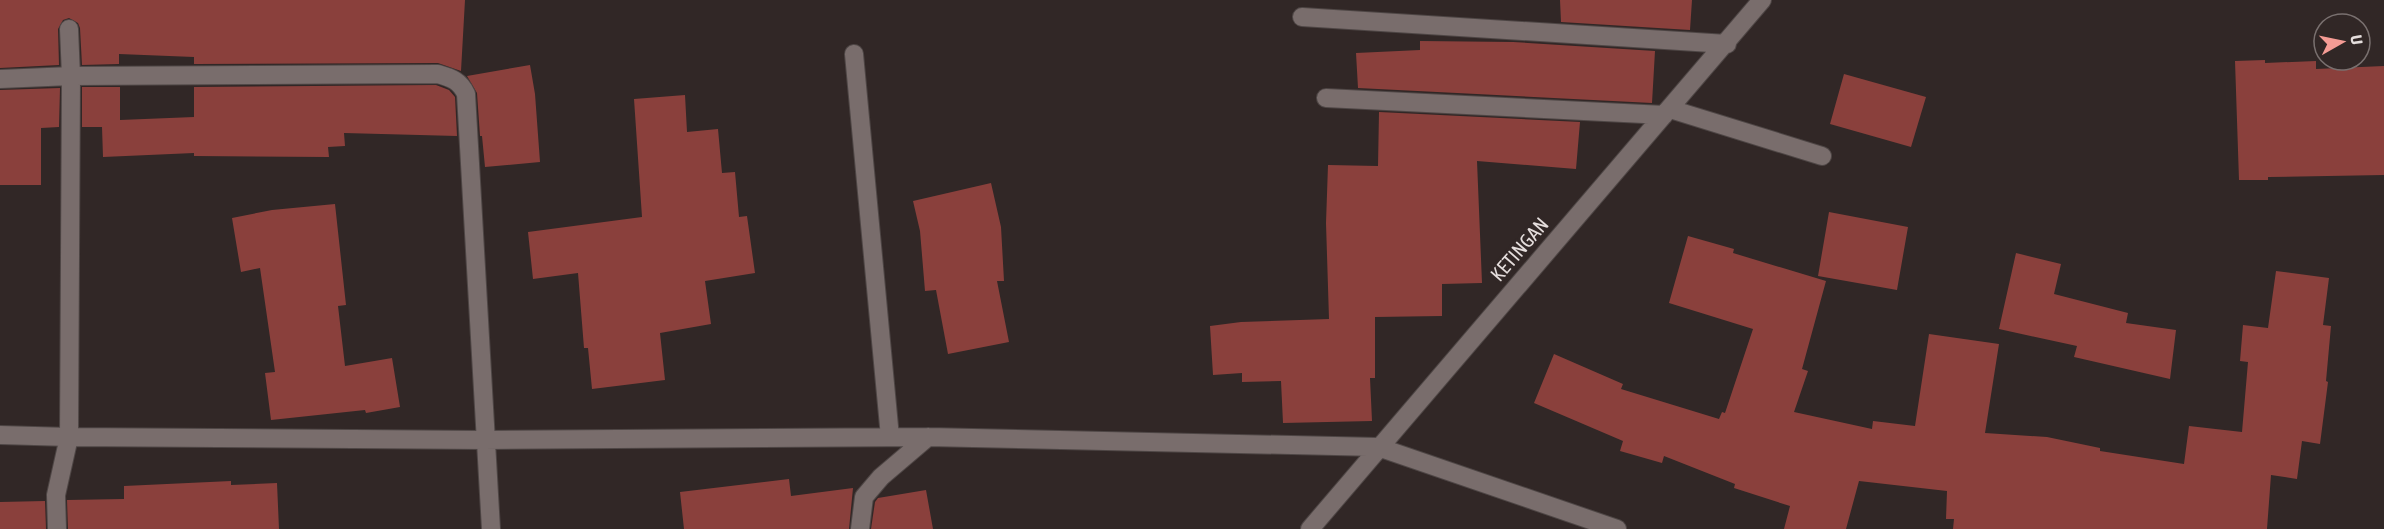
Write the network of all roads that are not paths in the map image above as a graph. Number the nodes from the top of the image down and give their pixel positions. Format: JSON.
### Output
{"nodes":[{"id":1,"x":1762,"y":0,"type":"edge"},
{"id":2,"x":1302,"y":17,"type":"dead end"},
{"id":3,"x":69,"y":29,"type":"dead end"},
{"id":4,"x":1727,"y":44,"type":"junction"},
{"id":5,"x":854,"y":54,"type":"dead end"},
{"id":6,"x":71,"y":75,"type":"junction"},
{"id":7,"x":0,"y":79,"type":"edge"},
{"id":8,"x":1326,"y":98,"type":"dead end"},
{"id":9,"x":1667,"y":112,"type":"junction"},
{"id":10,"x":1822,"y":156,"type":"dead end"},
{"id":11,"x":0,"y":435,"type":"edge"},
{"id":12,"x":69,"y":437,"type":"junction"},
{"id":13,"x":890,"y":437,"type":"junction"},
{"id":14,"x":928,"y":437,"type":"junction"},
{"id":15,"x":485,"y":440,"type":"junction"},
{"id":16,"x":1378,"y":447,"type":"junction"},
{"id":17,"x":57,"y":529,"type":"edge"},
{"id":18,"x":491,"y":529,"type":"edge"},
{"id":19,"x":860,"y":529,"type":"edge"},
{"id":20,"x":1310,"y":529,"type":"edge"},
{"id":21,"x":1617,"y":529,"type":"edge"}],
"edges":[{"from":1,"to":4,"type":"street","name":"KETINGAN"},
{"from":2,"to":4,"type":"street"},
{"from":3,"to":6,"type":"street"},
{"from":4,"to":9,"type":"street","name":"KETINGAN"},
{"from":5,"to":13,"type":"street"},
{"from":6,"to":7,"type":"street"},
{"from":6,"to":12,"type":"street"},
{"from":6,"to":15,"type":"street"},
{"from":8,"to":9,"type":"street"},
{"from":9,"to":10,"type":"street"},
{"from":9,"to":16,"type":"street","name":"KETINGAN"},
{"from":11,"to":12,"type":"street"},
{"from":12,"to":15,"type":"street"},
{"from":12,"to":17,"type":"street"},
{"from":13,"to":14,"type":"street"},
{"from":13,"to":15,"type":"street"},
{"from":14,"to":16,"type":"street"},
{"from":14,"to":19,"type":"street"},
{"from":15,"to":18,"type":"street"},
{"from":16,"to":20,"type":"street","name":"KETINGAN"},
{"from":16,"to":21,"type":"street"}]}
